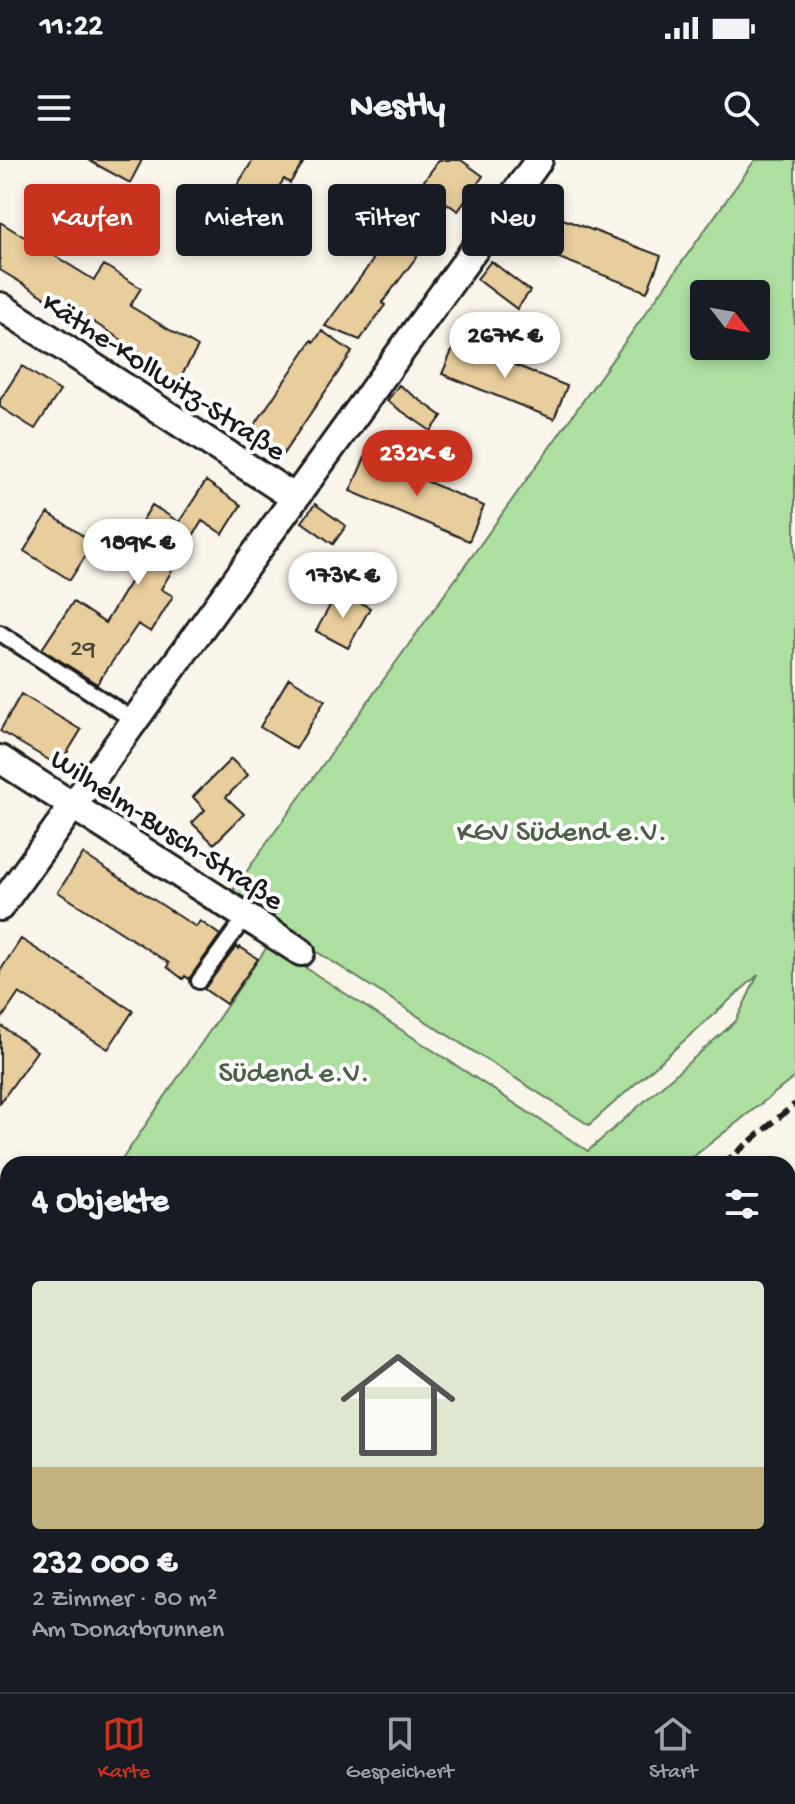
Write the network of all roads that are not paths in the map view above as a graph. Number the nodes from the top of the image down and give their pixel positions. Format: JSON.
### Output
{"nodes":[{"id":1,"x":539,"y":160,"type":"edge"},
{"id":2,"x":0,"y":306,"type":"edge"},
{"id":3,"x":295,"y":498,"type":"junction"},
{"id":4,"x":0,"y":633,"type":"edge"},
{"id":5,"x":135,"y":721,"type":"junction"},
{"id":6,"x":0,"y":759,"type":"edge"},
{"id":7,"x":74,"y":806,"type":"junction"},
{"id":8,"x":0,"y":907,"type":"edge"},
{"id":9,"x":246,"y":916,"type":"junction"},
{"id":10,"x":301,"y":952,"type":"dead end"},
{"id":11,"x":199,"y":981,"type":"dead end"}],
"edges":[{"from":1,"to":3,"type":"street"},
{"from":2,"to":3,"type":"street","name":"Käthe-Kollwitz-Straße"},
{"from":3,"to":5,"type":"street"},
{"from":4,"to":5,"type":"lane"},
{"from":5,"to":7,"type":"street"},
{"from":6,"to":7,"type":"street","name":"Wilhelm-Busch-Straße"},
{"from":7,"to":8,"type":"street"},
{"from":7,"to":9,"type":"street","name":"Wilhelm-Busch-Straße"},
{"from":9,"to":10,"type":"street","name":"Wilhelm-Busch-Straße"},
{"from":9,"to":11,"type":"lane"}]}
